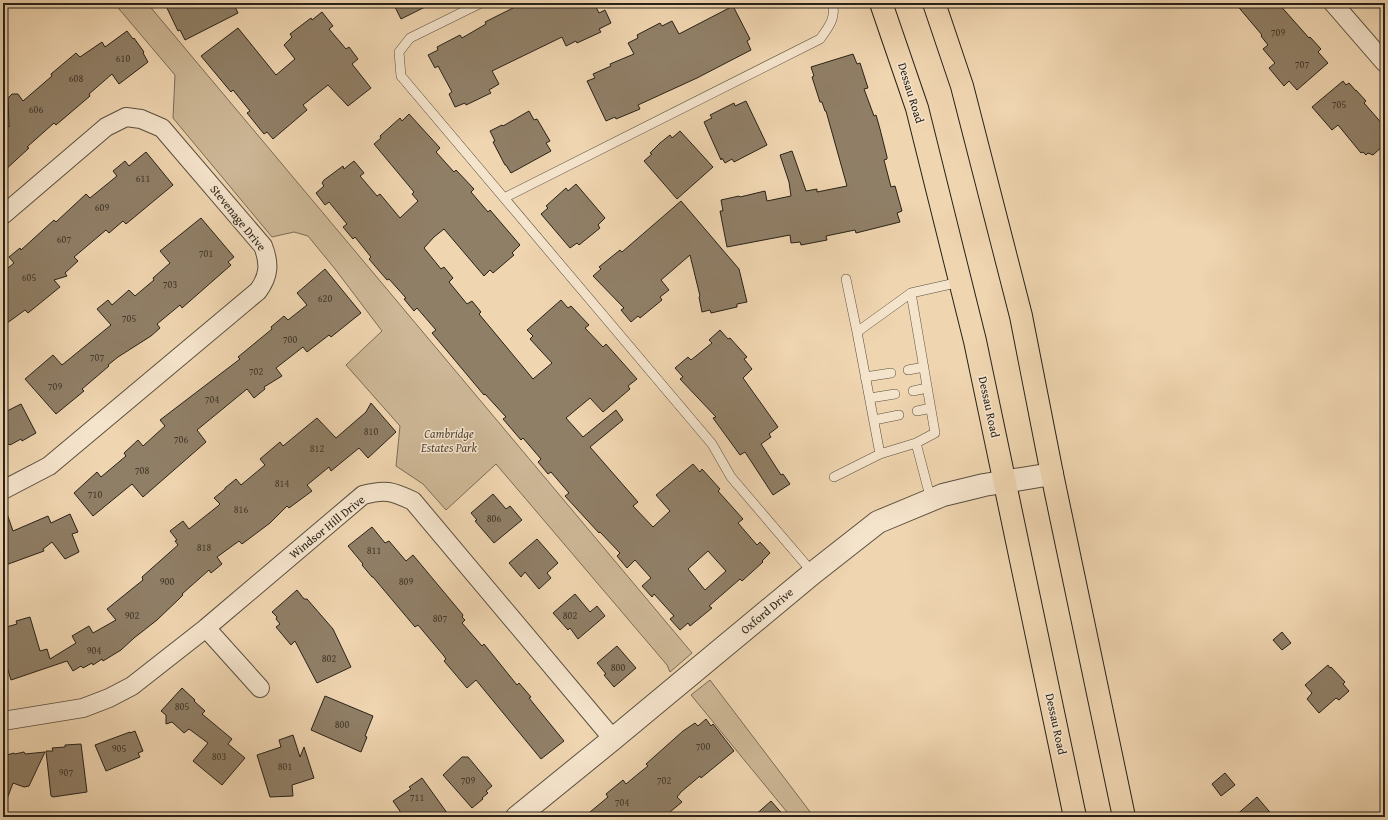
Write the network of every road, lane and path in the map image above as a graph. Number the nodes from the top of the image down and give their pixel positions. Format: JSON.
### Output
{"nodes":[{"id":1,"x":481,"y":3,"type":"edge"},
{"id":2,"x":832,"y":3,"type":"edge"},
{"id":3,"x":881,"y":3,"type":"edge"},
{"id":4,"x":934,"y":3,"type":"edge"},
{"id":5,"x":1332,"y":3,"type":"edge"},
{"id":6,"x":1385,"y":63,"type":"edge"},
{"id":7,"x":504,"y":198,"type":"junction"},
{"id":8,"x":3,"y":215,"type":"edge"},
{"id":9,"x":846,"y":280,"type":"dead end"},
{"id":10,"x":960,"y":282,"type":"junction"},
{"id":11,"x":911,"y":293,"type":"junction"},
{"id":12,"x":857,"y":332,"type":"junction"},
{"id":13,"x":924,"y":367,"type":"junction"},
{"id":14,"x":908,"y":370,"type":"dead end"},
{"id":15,"x":891,"y":372,"type":"dead end"},
{"id":16,"x":866,"y":377,"type":"junction"},
{"id":17,"x":927,"y":388,"type":"junction"},
{"id":18,"x":913,"y":391,"type":"dead end"},
{"id":19,"x":895,"y":394,"type":"dead end"},
{"id":20,"x":870,"y":398,"type":"junction"},
{"id":21,"x":931,"y":408,"type":"junction"},
{"id":22,"x":917,"y":411,"type":"dead end"},
{"id":23,"x":899,"y":415,"type":"dead end"},
{"id":24,"x":874,"y":420,"type":"junction"},
{"id":25,"x":916,"y":443,"type":"junction"},
{"id":26,"x":880,"y":454,"type":"junction"},
{"id":27,"x":1052,"y":474,"type":"junction"},
{"id":28,"x":834,"y":477,"type":"dead end"},
{"id":29,"x":1005,"y":482,"type":"junction"},
{"id":30,"x":3,"y":490,"type":"edge"},
{"id":31,"x":931,"y":500,"type":"junction"},
{"id":32,"x":813,"y":573,"type":"junction"},
{"id":33,"x":206,"y":628,"type":"junction"},
{"id":34,"x":260,"y":688,"type":"dead end"},
{"id":35,"x":3,"y":721,"type":"edge"},
{"id":36,"x":614,"y":739,"type":"junction"},
{"id":37,"x":517,"y":817,"type":"edge"},
{"id":38,"x":1075,"y":817,"type":"edge"},
{"id":39,"x":1124,"y":817,"type":"edge"}],
"edges":[{"from":1,"to":7,"type":"lane"},
{"from":2,"to":7,"type":"lane"},
{"from":3,"to":10,"type":"main road","name":"Dessau Road"},
{"from":4,"to":27,"type":"main road"},
{"from":5,"to":6,"type":"street"},
{"from":7,"to":32,"type":"lane"},
{"from":8,"to":30,"type":"street","name":"Stevenage Drive"},
{"from":9,"to":12,"type":"lane"},
{"from":10,"to":11,"type":"lane"},
{"from":10,"to":29,"type":"main road","name":"Dessau Road"},
{"from":11,"to":12,"type":"lane"},
{"from":11,"to":13,"type":"lane"},
{"from":12,"to":16,"type":"lane"},
{"from":13,"to":14,"type":"lane"},
{"from":13,"to":17,"type":"lane"},
{"from":15,"to":16,"type":"lane"},
{"from":16,"to":20,"type":"lane"},
{"from":17,"to":18,"type":"lane"},
{"from":17,"to":21,"type":"lane"},
{"from":19,"to":20,"type":"lane"},
{"from":20,"to":24,"type":"lane"},
{"from":21,"to":22,"type":"lane"},
{"from":21,"to":25,"type":"lane"},
{"from":23,"to":24,"type":"lane"},
{"from":24,"to":26,"type":"lane"},
{"from":25,"to":26,"type":"lane"},
{"from":25,"to":31,"type":"lane"},
{"from":26,"to":28,"type":"lane"},
{"from":27,"to":29,"type":"street","name":"Oxford Drive"},
{"from":27,"to":39,"type":"main road"},
{"from":29,"to":31,"type":"street","name":"Oxford Drive"},
{"from":29,"to":38,"type":"main road","name":"Dessau Road"},
{"from":31,"to":32,"type":"street","name":"Oxford Drive"},
{"from":32,"to":36,"type":"street","name":"Oxford Drive"},
{"from":33,"to":34,"type":"street"},
{"from":33,"to":35,"type":"street","name":"Windsor Hill Drive"},
{"from":33,"to":36,"type":"street","name":"Windsor Hill Drive"},
{"from":36,"to":37,"type":"street","name":"Oxford Drive"}]}
